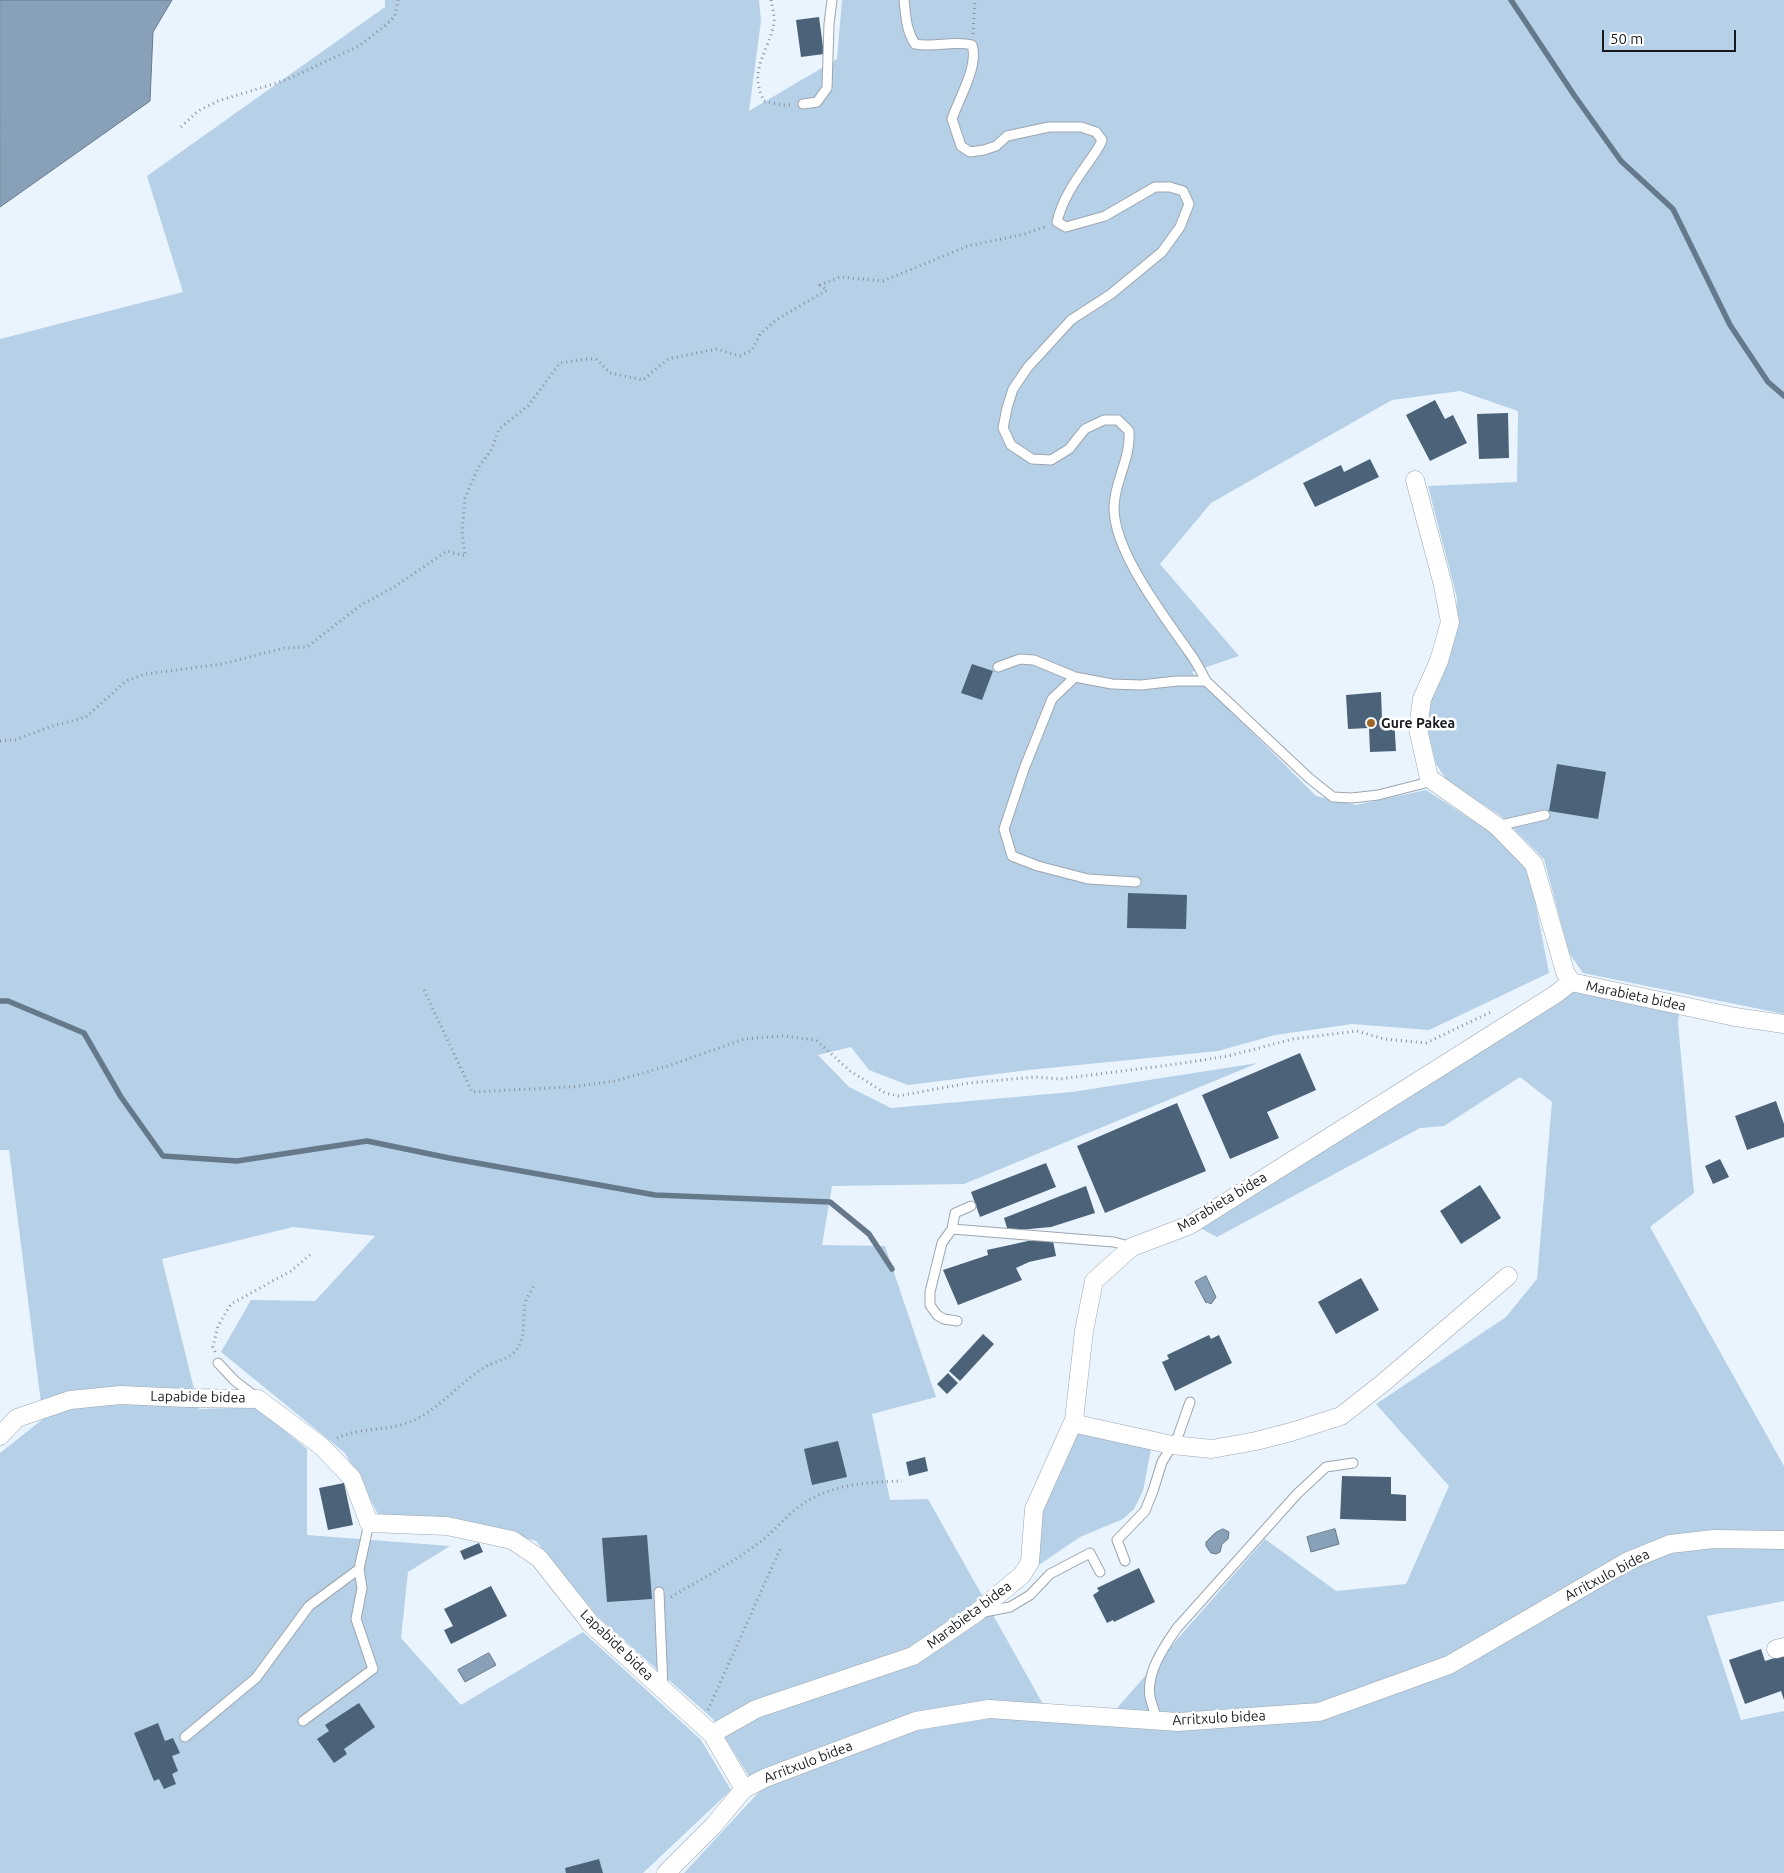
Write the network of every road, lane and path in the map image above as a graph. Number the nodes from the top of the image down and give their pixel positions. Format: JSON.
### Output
{"nodes":[{"id":1,"x":398,"y":0,"type":"edge"},
{"id":2,"x":771,"y":0,"type":"edge"},
{"id":3,"x":832,"y":0,"type":"edge"},
{"id":4,"x":904,"y":0,"type":"edge"},
{"id":5,"x":975,"y":0,"type":"edge"},
{"id":6,"x":972,"y":45,"type":"junction"},
{"id":7,"x":803,"y":104,"type":"joint"},
{"id":8,"x":182,"y":127,"type":"dead end"},
{"id":9,"x":1056,"y":222,"type":"junction"},
{"id":10,"x":1415,"y":480,"type":"dead end"},
{"id":11,"x":998,"y":667,"type":"dead end"},
{"id":12,"x":1075,"y":677,"type":"junction"},
{"id":13,"x":1206,"y":681,"type":"junction"},
{"id":14,"x":0,"y":741,"type":"edge"},
{"id":15,"x":1434,"y":781,"type":"junction"},
{"id":16,"x":1545,"y":815,"type":"dead end"},
{"id":17,"x":1496,"y":826,"type":"junction"},
{"id":18,"x":1136,"y":882,"type":"dead end"},
{"id":19,"x":1571,"y":982,"type":"junction"},
{"id":20,"x":424,"y":990,"type":"dead end"},
{"id":21,"x":1494,"y":1011,"type":"dead end"},
{"id":22,"x":1784,"y":1024,"type":"edge"},
{"id":23,"x":970,"y":1206,"type":"dead end"},
{"id":24,"x":952,"y":1229,"type":"junction"},
{"id":25,"x":1132,"y":1248,"type":"junction"},
{"id":26,"x":311,"y":1254,"type":"dead end"},
{"id":27,"x":1508,"y":1276,"type":"dead end"},
{"id":28,"x":536,"y":1284,"type":"dead end"},
{"id":29,"x":957,"y":1321,"type":"dead end"},
{"id":30,"x":218,"y":1362,"type":"joint"},
{"id":31,"x":258,"y":1399,"type":"junction"},
{"id":32,"x":1190,"y":1402,"type":"dead end"},
{"id":33,"x":1074,"y":1420,"type":"junction"},
{"id":34,"x":0,"y":1436,"type":"edge"},
{"id":35,"x":1172,"y":1445,"type":"junction"},
{"id":36,"x":326,"y":1452,"type":"junction"},
{"id":37,"x":1353,"y":1462,"type":"dead end"},
{"id":38,"x":902,"y":1481,"type":"dead end"},
{"id":39,"x":369,"y":1522,"type":"junction"},
{"id":40,"x":1784,"y":1540,"type":"edge"},
{"id":41,"x":781,"y":1547,"type":"dead end"},
{"id":42,"x":1124,"y":1561,"type":"dead end"},
{"id":43,"x":359,"y":1569,"type":"junction"},
{"id":44,"x":1100,"y":1572,"type":"dead end"},
{"id":45,"x":660,"y":1592,"type":"dead end"},
{"id":46,"x":660,"y":1604,"type":"junction"},
{"id":47,"x":976,"y":1613,"type":"junction"},
{"id":48,"x":663,"y":1689,"type":"junction"},
{"id":49,"x":1157,"y":1720,"type":"junction"},
{"id":50,"x":303,"y":1721,"type":"dead end"},
{"id":51,"x":707,"y":1729,"type":"junction"},
{"id":52,"x":185,"y":1737,"type":"dead end"},
{"id":53,"x":744,"y":1789,"type":"junction"},
{"id":54,"x":666,"y":1873,"type":"edge"}],
"edges":[{"from":1,"to":8,"type":"path"},
{"from":2,"to":7,"type":"path"},
{"from":3,"to":7,"type":"lane"},
{"from":4,"to":6,"type":"lane"},
{"from":5,"to":6,"type":"path"},
{"from":6,"to":9,"type":"lane"},
{"from":9,"to":13,"type":"lane"},
{"from":9,"to":14,"type":"path"},
{"from":10,"to":15,"type":"street"},
{"from":11,"to":12,"type":"lane"},
{"from":12,"to":13,"type":"lane"},
{"from":12,"to":18,"type":"lane"},
{"from":13,"to":15,"type":"lane"},
{"from":15,"to":17,"type":"street"},
{"from":16,"to":17,"type":"lane"},
{"from":17,"to":19,"type":"street"},
{"from":19,"to":22,"type":"street","name":"Marabieta bidea"},
{"from":19,"to":25,"type":"street","name":"Marabieta bidea"},
{"from":20,"to":21,"type":"path"},
{"from":23,"to":24,"type":"lane"},
{"from":24,"to":25,"type":"lane"},
{"from":24,"to":29,"type":"lane"},
{"from":25,"to":33,"type":"street","name":"Marabieta bidea"},
{"from":26,"to":30,"type":"path"},
{"from":27,"to":35,"type":"street"},
{"from":28,"to":36,"type":"path"},
{"from":30,"to":31,"type":"lane"},
{"from":31,"to":34,"type":"street","name":"Lapabide bidea"},
{"from":31,"to":36,"type":"street","name":"Lapabide bidea"},
{"from":32,"to":35,"type":"lane"},
{"from":33,"to":35,"type":"street"},
{"from":33,"to":47,"type":"street","name":"Marabieta bidea"},
{"from":35,"to":42,"type":"lane"},
{"from":36,"to":39,"type":"street","name":"Lapabide bidea"},
{"from":37,"to":49,"type":"lane"},
{"from":38,"to":46,"type":"path"},
{"from":39,"to":43,"type":"lane"},
{"from":39,"to":48,"type":"street","name":"Lapabide bidea"},
{"from":40,"to":49,"type":"street","name":"Arritxulo bidea"},
{"from":41,"to":51,"type":"path"},
{"from":43,"to":50,"type":"lane"},
{"from":43,"to":52,"type":"lane"},
{"from":44,"to":47,"type":"lane"},
{"from":45,"to":46,"type":"lane"},
{"from":46,"to":48,"type":"lane"},
{"from":47,"to":51,"type":"street","name":"Marabieta bidea"},
{"from":48,"to":51,"type":"street","name":"Lapabide bidea"},
{"from":49,"to":53,"type":"street","name":"Arritxulo bidea"},
{"from":51,"to":53,"type":"street","name":"Lapabide bidea"},
{"from":53,"to":54,"type":"street","name":"Arritxulo bidea"}]}
